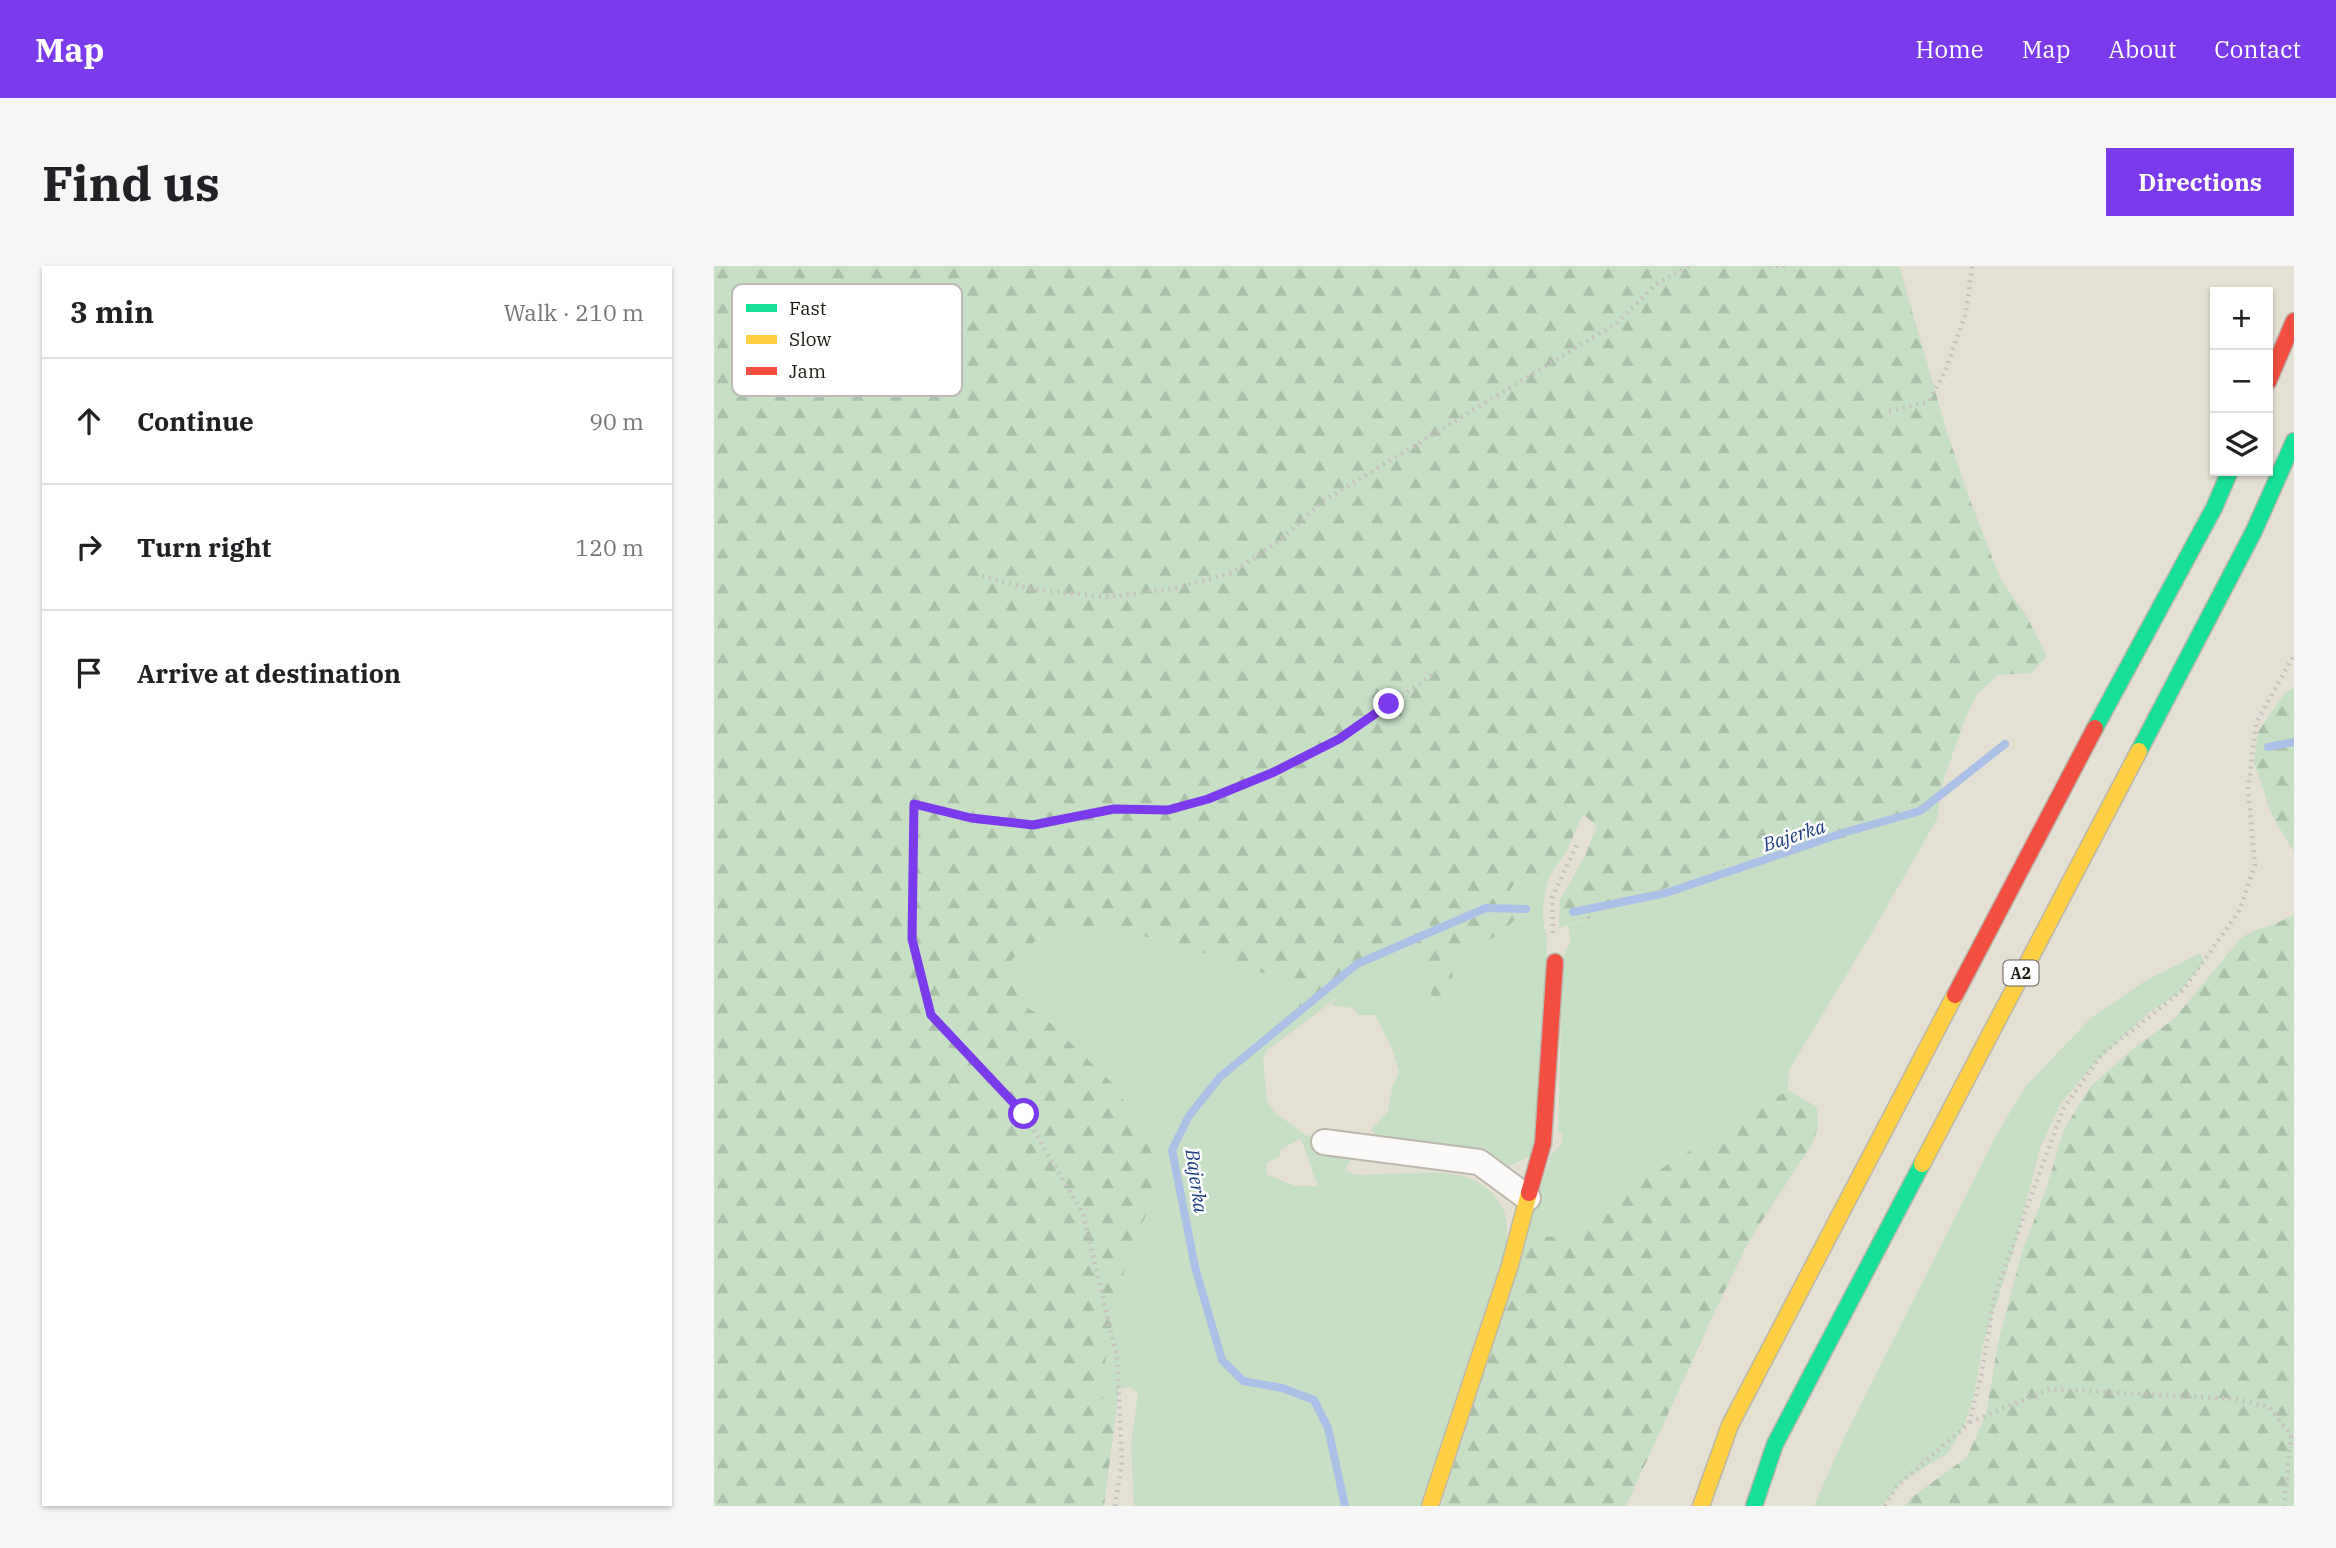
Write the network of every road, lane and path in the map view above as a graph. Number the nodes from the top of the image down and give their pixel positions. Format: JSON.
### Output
{"nodes":[{"id":1,"x":1689,"y":266,"type":"edge"},
{"id":2,"x":1769,"y":266,"type":"edge"},
{"id":3,"x":1790,"y":266,"type":"edge"},
{"id":4,"x":1972,"y":266,"type":"edge"},
{"id":5,"x":2294,"y":321,"type":"edge"},
{"id":6,"x":2273,"y":370,"type":"edge"},
{"id":7,"x":1889,"y":411,"type":"dead end"},
{"id":8,"x":2294,"y":441,"type":"edge"},
{"id":9,"x":2228,"y":476,"type":"edge"},
{"id":10,"x":982,"y":576,"type":"dead end"},
{"id":11,"x":2294,"y":655,"type":"edge"},
{"id":12,"x":1435,"y":673,"type":"dead end"},
{"id":13,"x":1578,"y":842,"type":"dead end"},
{"id":14,"x":1555,"y":962,"type":"joint"},
{"id":15,"x":1324,"y":1142,"type":"dead end"},
{"id":16,"x":1528,"y":1198,"type":"junction"},
{"id":17,"x":1969,"y":1423,"type":"junction"},
{"id":18,"x":1115,"y":1506,"type":"edge"},
{"id":19,"x":1430,"y":1506,"type":"edge"},
{"id":20,"x":1701,"y":1506,"type":"edge"},
{"id":21,"x":1754,"y":1506,"type":"edge"},
{"id":22,"x":1885,"y":1506,"type":"edge"},
{"id":23,"x":2284,"y":1506,"type":"edge"}],
"edges":[{"from":1,"to":10,"type":"path"},
{"from":2,"to":3,"type":"path"},
{"from":4,"to":7,"type":"path"},
{"from":5,"to":6,"type":"main road"},
{"from":8,"to":21,"type":"main road","number":"A2"},
{"from":9,"to":20,"type":"main road"},
{"from":11,"to":17,"type":"path"},
{"from":12,"to":18,"type":"path"},
{"from":13,"to":14,"type":"path"},
{"from":14,"to":16,"type":"main road"},
{"from":15,"to":16,"type":"street"},
{"from":16,"to":19,"type":"main road"},
{"from":17,"to":22,"type":"path"},
{"from":17,"to":23,"type":"path"}]}
